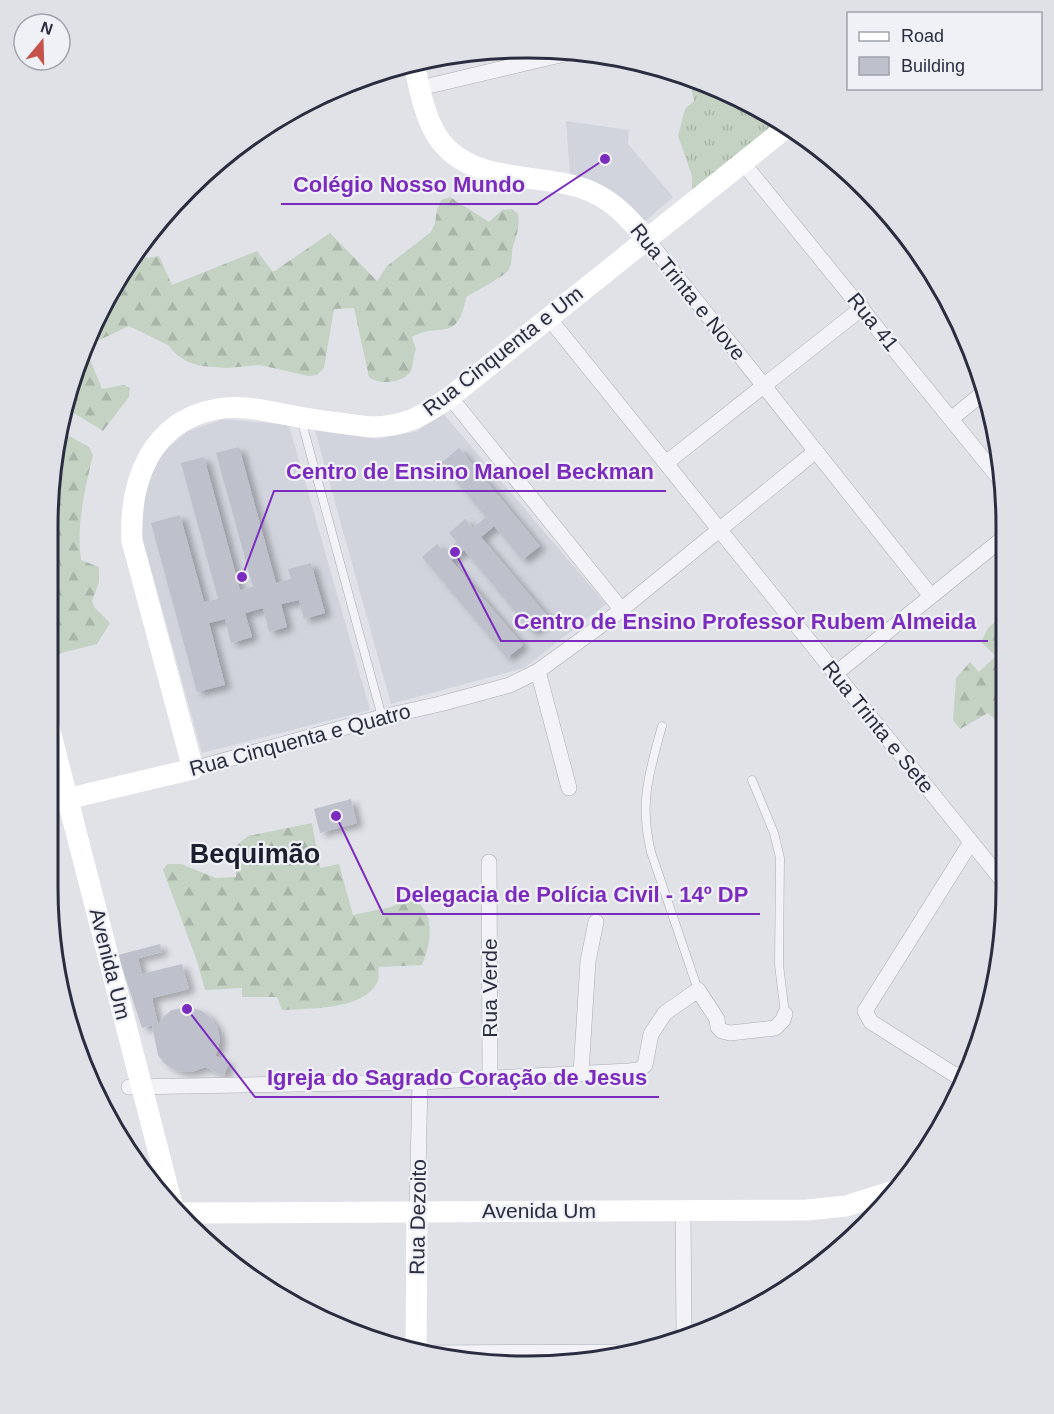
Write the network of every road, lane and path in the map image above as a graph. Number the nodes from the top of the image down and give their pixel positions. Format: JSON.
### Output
{"nodes":[{"id":1,"x":529,"y":58,"type":"edge"},
{"id":2,"x":416,"y":72,"type":"edge"},
{"id":3,"x":420,"y":88,"type":"junction"},
{"id":4,"x":780,"y":133,"type":"edge"},
{"id":5,"x":743,"y":163,"type":"junction"},
{"id":6,"x":647,"y":239,"type":"junction"},
{"id":7,"x":862,"y":308,"type":"junction"},
{"id":8,"x":548,"y":316,"type":"junction"},
{"id":9,"x":764,"y":386,"type":"junction"},
{"id":10,"x":450,"y":397,"type":"junction"},
{"id":11,"x":977,"y":398,"type":"edge"},
{"id":12,"x":301,"y":417,"type":"junction"},
{"id":13,"x":951,"y":419,"type":"junction"},
{"id":14,"x":816,"y":451,"type":"junction"},
{"id":15,"x":666,"y":463,"type":"junction"},
{"id":16,"x":991,"y":469,"type":"edge"},
{"id":17,"x":718,"y":529,"type":"junction"},
{"id":18,"x":996,"y":544,"type":"edge"},
{"id":19,"x":930,"y":596,"type":"junction"},
{"id":20,"x":621,"y":609,"type":"junction"},
{"id":21,"x":538,"y":671,"type":"junction"},
{"id":22,"x":835,"y":674,"type":"junction"},
{"id":23,"x":382,"y":717,"type":"junction"},
{"id":24,"x":662,"y":726,"type":"dead end"},
{"id":25,"x":193,"y":769,"type":"junction"},
{"id":26,"x":58,"y":774,"type":"edge"},
{"id":27,"x":752,"y":780,"type":"dead end"},
{"id":28,"x":58,"y":788,"type":"edge"},
{"id":29,"x":569,"y":788,"type":"dead end"},
{"id":30,"x":63,"y":800,"type":"junction"},
{"id":31,"x":971,"y":842,"type":"junction"},
{"id":32,"x":489,"y":862,"type":"dead end"},
{"id":33,"x":996,"y":873,"type":"edge"},
{"id":34,"x":596,"y":922,"type":"dead end"},
{"id":35,"x":698,"y":990,"type":"junction"},
{"id":36,"x":785,"y":1014,"type":"joint"},
{"id":37,"x":957,"y":1072,"type":"edge"},
{"id":38,"x":581,"y":1073,"type":"junction"},
{"id":39,"x":490,"y":1077,"type":"junction"},
{"id":40,"x":420,"y":1082,"type":"junction"},
{"id":41,"x":135,"y":1087,"type":"junction"},
{"id":42,"x":149,"y":1164,"type":"edge"},
{"id":43,"x":166,"y":1185,"type":"edge"},
{"id":44,"x":879,"y":1196,"type":"edge"},
{"id":45,"x":191,"y":1213,"type":"edge"},
{"id":46,"x":861,"y":1215,"type":"edge"},
{"id":47,"x":683,"y":1217,"type":"junction"},
{"id":48,"x":418,"y":1218,"type":"junction"},
{"id":49,"x":204,"y":1225,"type":"edge"},
{"id":50,"x":684,"y":1329,"type":"edge"},
{"id":51,"x":416,"y":1342,"type":"edge"},
{"id":52,"x":576,"y":1352,"type":"edge"},
{"id":53,"x":483,"y":1353,"type":"edge"}],
"edges":[{"from":1,"to":3,"type":"street"},
{"from":2,"to":3,"type":"main road","name":"Rua Trinta e Nove"},
{"from":3,"to":6,"type":"main road","name":"Rua Trinta e Nove"},
{"from":4,"to":5,"type":"main road","name":"Rua Cinquenta e Um"},
{"from":5,"to":6,"type":"main road","name":"Rua Cinquenta e Um"},
{"from":5,"to":7,"type":"street","name":"Rua 41"},
{"from":6,"to":8,"type":"main road","name":"Rua Cinquenta e Um"},
{"from":6,"to":9,"type":"street","name":"Rua Trinta e Nove"},
{"from":7,"to":9,"type":"street"},
{"from":7,"to":13,"type":"street","name":"Rua 41"},
{"from":8,"to":10,"type":"main road","name":"Rua Cinquenta e Um"},
{"from":8,"to":15,"type":"street","name":"Rua Trinta e Sete"},
{"from":9,"to":14,"type":"street","name":"Rua Trinta e Nove"},
{"from":9,"to":15,"type":"street"},
{"from":10,"to":12,"type":"main road","name":"Rua Cinquenta e Um"},
{"from":10,"to":20,"type":"street"},
{"from":11,"to":13,"type":"street"},
{"from":12,"to":23,"type":"lane"},
{"from":12,"to":25,"type":"main road","name":"Rua Cinquenta e Um"},
{"from":13,"to":16,"type":"street","name":"Rua 41"},
{"from":14,"to":17,"type":"street","name":"Rua Cinquenta e Quatro"},
{"from":14,"to":19,"type":"street","name":"Rua Trinta e Nove"},
{"from":15,"to":17,"type":"street","name":"Rua Trinta e Sete"},
{"from":17,"to":20,"type":"street","name":"Rua Cinquenta e Quatro"},
{"from":17,"to":22,"type":"street","name":"Rua Trinta e Sete"},
{"from":18,"to":19,"type":"street"},
{"from":19,"to":22,"type":"street"},
{"from":20,"to":21,"type":"street","name":"Rua Cinquenta e Quatro"},
{"from":21,"to":23,"type":"street","name":"Rua Cinquenta e Quatro"},
{"from":21,"to":29,"type":"street"},
{"from":22,"to":31,"type":"street","name":"Rua Trinta e Sete"},
{"from":23,"to":25,"type":"street","name":"Rua Cinquenta e Quatro"},
{"from":24,"to":35,"type":"lane"},
{"from":25,"to":30,"type":"main road","name":"Rua Cinquenta e Quatro"},
{"from":26,"to":30,"type":"main road","name":"Avenida Um"},
{"from":27,"to":36,"type":"lane"},
{"from":28,"to":30,"type":"main road","name":"Avenida Um"},
{"from":30,"to":41,"type":"main road","name":"Avenida Um"},
{"from":31,"to":33,"type":"street","name":"Rua Trinta e Sete"},
{"from":31,"to":37,"type":"street"},
{"from":32,"to":39,"type":"street","name":"Rua Verde"},
{"from":34,"to":38,"type":"street"},
{"from":35,"to":36,"type":"street"},
{"from":35,"to":38,"type":"street"},
{"from":38,"to":39,"type":"street"},
{"from":39,"to":40,"type":"street"},
{"from":40,"to":41,"type":"street"},
{"from":40,"to":48,"type":"street","name":"Rua Dezoito"},
{"from":41,"to":42,"type":"main road","name":"Avenida Um"},
{"from":41,"to":43,"type":"main road","name":"Avenida Um"},
{"from":44,"to":47,"type":"main road","name":"Avenida Um"},
{"from":45,"to":48,"type":"main road","name":"Avenida Um"},
{"from":46,"to":47,"type":"main road","name":"Avenida Um"},
{"from":47,"to":48,"type":"main road","name":"Avenida Um"},
{"from":47,"to":50,"type":"street"},
{"from":48,"to":49,"type":"main road","name":"Avenida Um"},
{"from":48,"to":51,"type":"main road","name":"Rua Dezoito"},
{"from":52,"to":53,"type":"street"}]}
